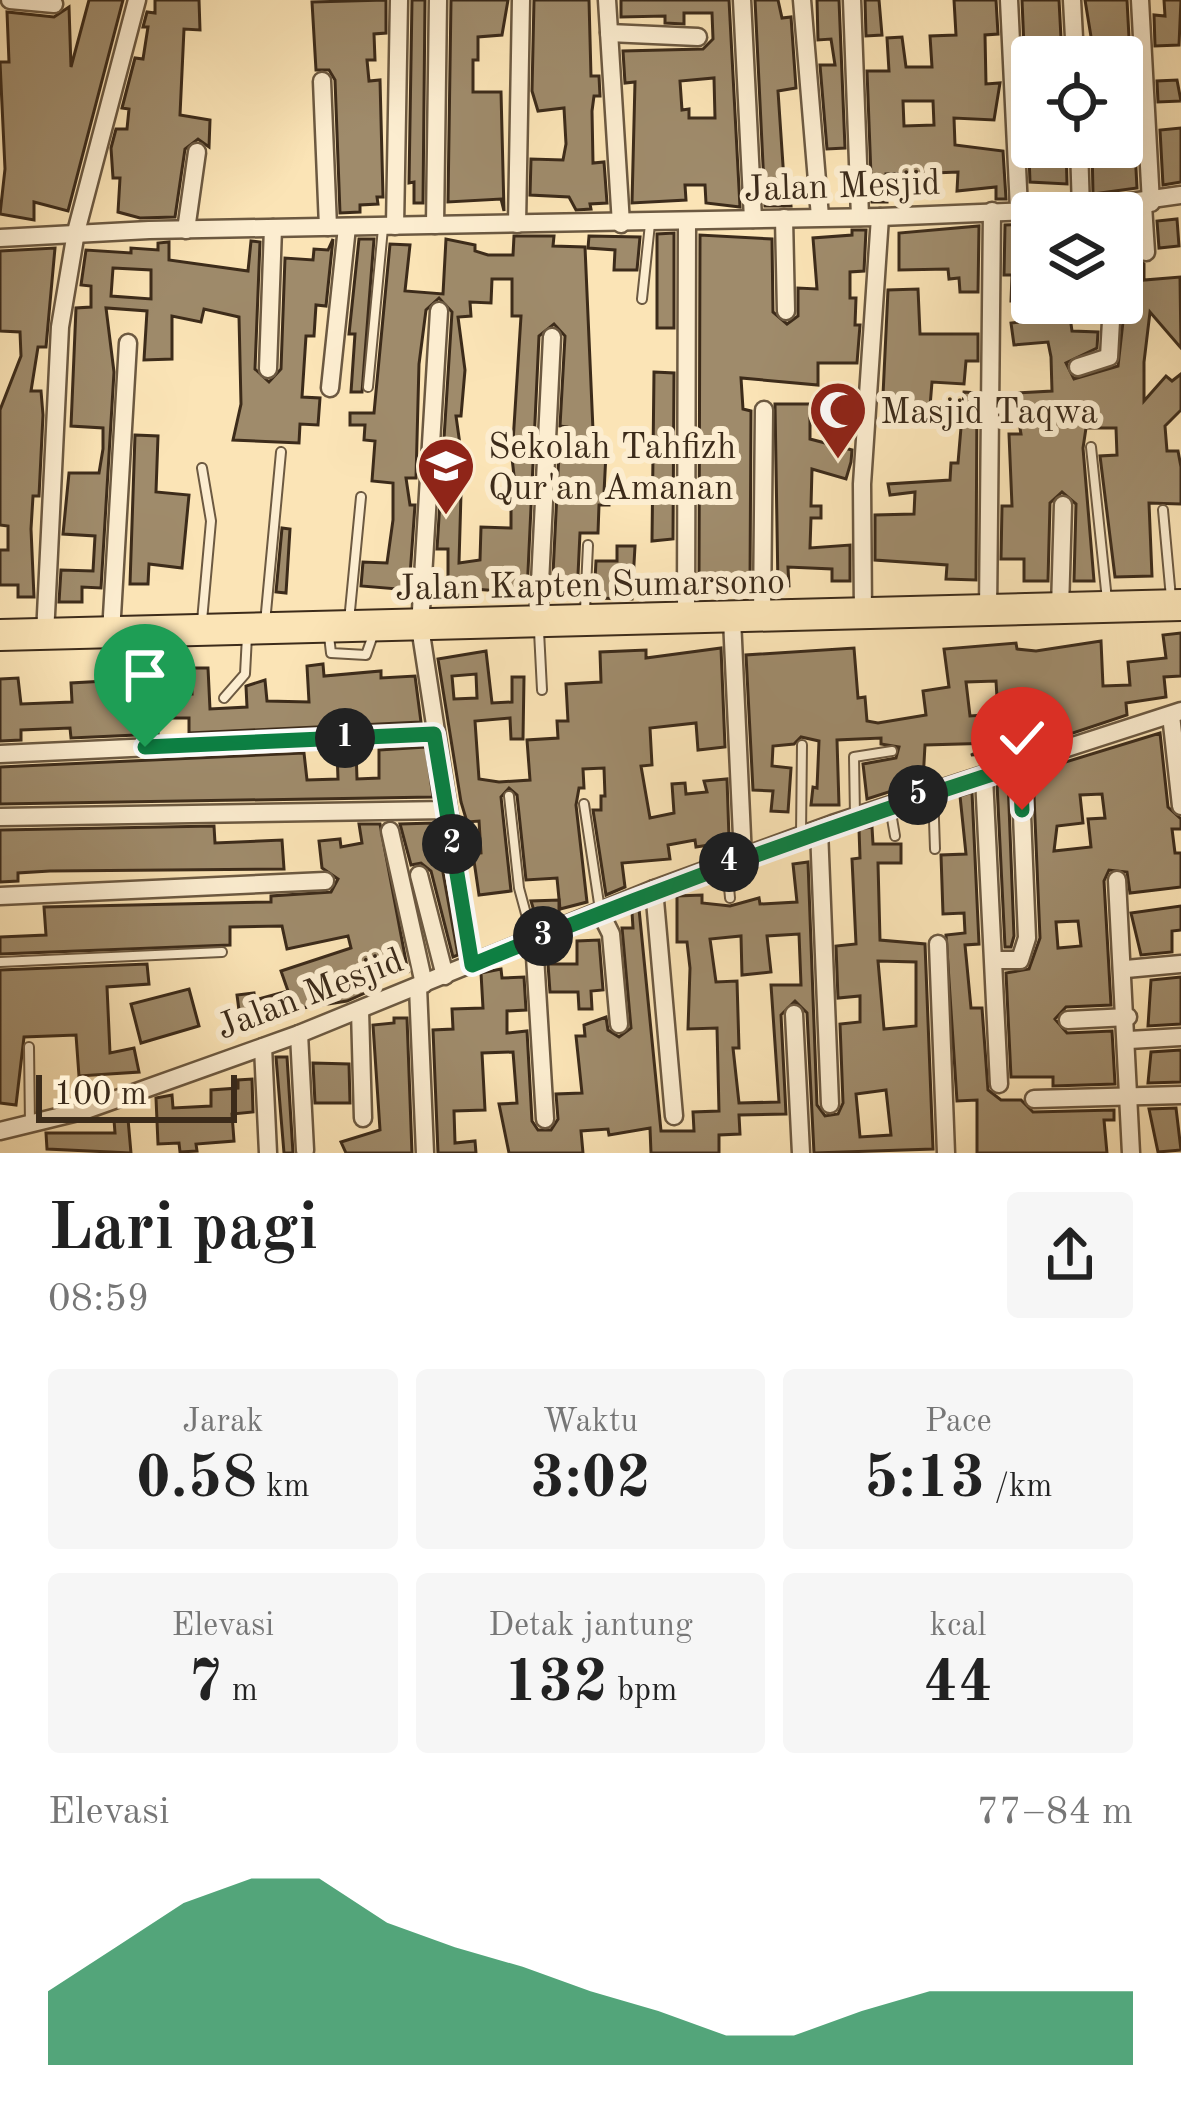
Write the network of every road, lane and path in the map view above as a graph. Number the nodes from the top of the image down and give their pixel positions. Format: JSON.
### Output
{"nodes":[{"id":1,"x":4,"y":0,"type":"edge"},
{"id":2,"x":137,"y":0,"type":"edge"},
{"id":3,"x":399,"y":0,"type":"edge"},
{"id":4,"x":438,"y":0,"type":"edge"},
{"id":5,"x":521,"y":0,"type":"edge"},
{"id":6,"x":608,"y":0,"type":"edge"},
{"id":7,"x":742,"y":0,"type":"edge"},
{"id":8,"x":802,"y":0,"type":"edge"},
{"id":9,"x":852,"y":0,"type":"edge"},
{"id":10,"x":1009,"y":0,"type":"edge"},
{"id":11,"x":1072,"y":0,"type":"edge"},
{"id":12,"x":1140,"y":0,"type":"edge"},
{"id":13,"x":54,"y":4,"type":"dead end"},
{"id":14,"x":608,"y":33,"type":"junction"},
{"id":15,"x":1074,"y":36,"type":"edge"},
{"id":16,"x":698,"y":37,"type":"dead end"},
{"id":17,"x":322,"y":80,"type":"dead end"},
{"id":18,"x":197,"y":152,"type":"dead end"},
{"id":19,"x":1018,"y":192,"type":"edge"},
{"id":20,"x":1181,"y":196,"type":"edge"},
{"id":21,"x":1147,"y":204,"type":"junction"},
{"id":22,"x":1143,"y":205,"type":"edge"},
{"id":23,"x":1011,"y":210,"type":"edge"},
{"id":24,"x":992,"y":212,"type":"junction"},
{"id":25,"x":860,"y":217,"type":"junction"},
{"id":26,"x":880,"y":217,"type":"junction"},
{"id":27,"x":784,"y":218,"type":"junction"},
{"id":28,"x":820,"y":218,"type":"junction"},
{"id":29,"x":753,"y":219,"type":"junction"},
{"id":30,"x":517,"y":224,"type":"junction"},
{"id":31,"x":621,"y":224,"type":"junction"},
{"id":32,"x":650,"y":224,"type":"junction"},
{"id":33,"x":687,"y":224,"type":"junction"},
{"id":34,"x":435,"y":225,"type":"junction"},
{"id":35,"x":389,"y":226,"type":"junction"},
{"id":36,"x":337,"y":227,"type":"junction"},
{"id":37,"x":273,"y":228,"type":"junction"},
{"id":38,"x":186,"y":230,"type":"junction"},
{"id":39,"x":76,"y":232,"type":"junction"},
{"id":40,"x":0,"y":238,"type":"edge"},
{"id":41,"x":1146,"y":253,"type":"dead end"},
{"id":42,"x":642,"y":299,"type":"dead end"},
{"id":43,"x":439,"y":311,"type":"dead end"},
{"id":44,"x":786,"y":311,"type":"dead end"},
{"id":45,"x":1111,"y":324,"type":"edge"},
{"id":46,"x":552,"y":338,"type":"dead end"},
{"id":47,"x":128,"y":343,"type":"dead end"},
{"id":48,"x":1078,"y":367,"type":"dead end"},
{"id":49,"x":268,"y":369,"type":"dead end"},
{"id":50,"x":368,"y":387,"type":"dead end"},
{"id":51,"x":330,"y":388,"type":"dead end"},
{"id":52,"x":764,"y":410,"type":"dead end"},
{"id":53,"x":1091,"y":446,"type":"dead end"},
{"id":54,"x":281,"y":452,"type":"dead end"},
{"id":55,"x":202,"y":468,"type":"dead end"},
{"id":56,"x":361,"y":497,"type":"dead end"},
{"id":57,"x":1063,"y":505,"type":"dead end"},
{"id":58,"x":1163,"y":510,"type":"dead end"},
{"id":59,"x":588,"y":545,"type":"dead end"},
{"id":60,"x":1176,"y":605,"type":"edge"},
{"id":61,"x":1108,"y":607,"type":"junction"},
{"id":62,"x":1060,"y":609,"type":"junction"},
{"id":63,"x":988,"y":611,"type":"junction"},
{"id":64,"x":863,"y":615,"type":"junction"},
{"id":65,"x":747,"y":618,"type":"junction"},
{"id":66,"x":686,"y":620,"type":"junction"},
{"id":67,"x":585,"y":623,"type":"junction"},
{"id":68,"x":538,"y":624,"type":"junction"},
{"id":69,"x":420,"y":627,"type":"junction"},
{"id":70,"x":350,"y":628,"type":"junction"},
{"id":71,"x":256,"y":630,"type":"junction"},
{"id":72,"x":202,"y":632,"type":"junction"},
{"id":73,"x":123,"y":633,"type":"junction"},
{"id":74,"x":0,"y":635,"type":"edge"},
{"id":75,"x":45,"y":635,"type":"junction"},
{"id":76,"x":542,"y":689,"type":"dead end"},
{"id":77,"x":224,"y":698,"type":"dead end"},
{"id":78,"x":131,"y":700,"type":"dead end"},
{"id":79,"x":1176,"y":713,"type":"edge"},
{"id":80,"x":434,"y":734,"type":"junction"},
{"id":81,"x":802,"y":745,"type":"dead end"},
{"id":82,"x":892,"y":751,"type":"dead end"},
{"id":83,"x":0,"y":754,"type":"edge"},
{"id":84,"x":1020,"y":765,"type":"junction"},
{"id":85,"x":984,"y":777,"type":"junction"},
{"id":86,"x":933,"y":790,"type":"junction"},
{"id":87,"x":509,"y":796,"type":"dead end"},
{"id":88,"x":584,"y":804,"type":"dead end"},
{"id":89,"x":890,"y":805,"type":"junction"},
{"id":90,"x":1181,"y":806,"type":"edge"},
{"id":91,"x":447,"y":810,"type":"junction"},
{"id":92,"x":855,"y":816,"type":"junction"},
{"id":93,"x":0,"y":818,"type":"edge"},
{"id":94,"x":390,"y":831,"type":"dead end"},
{"id":95,"x":810,"y":833,"type":"junction"},
{"id":96,"x":895,"y":836,"type":"dead end"},
{"id":97,"x":935,"y":849,"type":"dead end"},
{"id":98,"x":735,"y":861,"type":"junction"},
{"id":99,"x":419,"y":875,"type":"dead end"},
{"id":100,"x":325,"y":880,"type":"dead end"},
{"id":101,"x":1117,"y":880,"type":"dead end"},
{"id":102,"x":654,"y":889,"type":"junction"},
{"id":103,"x":0,"y":896,"type":"edge"},
{"id":104,"x":730,"y":898,"type":"dead end"},
{"id":105,"x":600,"y":912,"type":"junction"},
{"id":106,"x":431,"y":917,"type":"junction"},
{"id":107,"x":407,"y":922,"type":"junction"},
{"id":108,"x":534,"y":940,"type":"junction"},
{"id":109,"x":938,"y":944,"type":"dead end"},
{"id":110,"x":222,"y":952,"type":"dead end"},
{"id":111,"x":994,"y":960,"type":"junction"},
{"id":112,"x":0,"y":962,"type":"edge"},
{"id":113,"x":1181,"y":964,"type":"edge"},
{"id":114,"x":472,"y":965,"type":"junction"},
{"id":115,"x":1126,"y":969,"type":"junction"},
{"id":116,"x":445,"y":976,"type":"junction"},
{"id":117,"x":421,"y":985,"type":"junction"},
{"id":118,"x":360,"y":1010,"type":"junction"},
{"id":119,"x":794,"y":1014,"type":"dead end"},
{"id":120,"x":1128,"y":1017,"type":"junction"},
{"id":121,"x":1068,"y":1020,"type":"dead end"},
{"id":122,"x":619,"y":1024,"type":"dead end"},
{"id":123,"x":299,"y":1034,"type":"junction"},
{"id":124,"x":1181,"y":1037,"type":"edge"},
{"id":125,"x":1129,"y":1040,"type":"junction"},
{"id":126,"x":29,"y":1047,"type":"dead end"},
{"id":127,"x":262,"y":1047,"type":"junction"},
{"id":128,"x":999,"y":1084,"type":"dead end"},
{"id":129,"x":1181,"y":1095,"type":"edge"},
{"id":130,"x":1034,"y":1099,"type":"dead end"},
{"id":131,"x":1131,"y":1099,"type":"junction"},
{"id":132,"x":830,"y":1104,"type":"dead end"},
{"id":133,"x":674,"y":1115,"type":"dead end"},
{"id":134,"x":363,"y":1118,"type":"dead end"},
{"id":135,"x":545,"y":1119,"type":"dead end"},
{"id":136,"x":31,"y":1125,"type":"junction"},
{"id":137,"x":0,"y":1131,"type":"edge"},
{"id":138,"x":305,"y":1150,"type":"edge"},
{"id":139,"x":268,"y":1153,"type":"edge"},
{"id":140,"x":425,"y":1153,"type":"edge"},
{"id":141,"x":801,"y":1153,"type":"edge"},
{"id":142,"x":946,"y":1153,"type":"edge"},
{"id":143,"x":1131,"y":1153,"type":"edge"}],
"edges":[{"from":1,"to":13,"type":"street"},
{"from":2,"to":39,"type":"street"},
{"from":3,"to":35,"type":"street"},
{"from":4,"to":34,"type":"street"},
{"from":5,"to":30,"type":"street"},
{"from":6,"to":14,"type":"street"},
{"from":7,"to":29,"type":"street"},
{"from":8,"to":28,"type":"street"},
{"from":9,"to":25,"type":"street"},
{"from":10,"to":19,"type":"street"},
{"from":11,"to":15,"type":"street"},
{"from":12,"to":21,"type":"street"},
{"from":14,"to":16,"type":"street"},
{"from":14,"to":31,"type":"street"},
{"from":17,"to":36,"type":"street"},
{"from":18,"to":38,"type":"street"},
{"from":20,"to":21,"type":"street","name":"Jalan Mesjid"},
{"from":21,"to":22,"type":"street","name":"Jalan Mesjid"},
{"from":21,"to":41,"type":"street"},
{"from":23,"to":24,"type":"street","name":"Jalan Mesjid"},
{"from":24,"to":26,"type":"street","name":"Jalan Mesjid"},
{"from":24,"to":63,"type":"street"},
{"from":25,"to":26,"type":"street","name":"Jalan Mesjid"},
{"from":25,"to":28,"type":"street","name":"Jalan Mesjid"},
{"from":26,"to":64,"type":"street"},
{"from":27,"to":28,"type":"street","name":"Jalan Mesjid"},
{"from":27,"to":29,"type":"street","name":"Jalan Mesjid"},
{"from":27,"to":44,"type":"street"},
{"from":29,"to":33,"type":"street","name":"Jalan Mesjid"},
{"from":30,"to":31,"type":"street","name":"Jalan Mesjid"},
{"from":30,"to":34,"type":"street","name":"Jalan Mesjid"},
{"from":31,"to":32,"type":"street","name":"Jalan Mesjid"},
{"from":32,"to":33,"type":"street","name":"Jalan Mesjid"},
{"from":32,"to":42,"type":"lane"},
{"from":33,"to":66,"type":"street"},
{"from":34,"to":35,"type":"street","name":"Jalan Mesjid"},
{"from":35,"to":36,"type":"street","name":"Jalan Mesjid"},
{"from":35,"to":50,"type":"lane"},
{"from":36,"to":37,"type":"street","name":"Jalan Mesjid"},
{"from":36,"to":51,"type":"street"},
{"from":37,"to":38,"type":"street","name":"Jalan Mesjid"},
{"from":37,"to":49,"type":"street"},
{"from":38,"to":39,"type":"street","name":"Jalan Mesjid"},
{"from":39,"to":40,"type":"street","name":"Jalan Mesjid"},
{"from":39,"to":75,"type":"street"},
{"from":43,"to":69,"type":"street"},
{"from":45,"to":48,"type":"street"},
{"from":46,"to":68,"type":"street"},
{"from":47,"to":73,"type":"street"},
{"from":52,"to":65,"type":"street"},
{"from":53,"to":61,"type":"lane"},
{"from":54,"to":71,"type":"lane"},
{"from":55,"to":72,"type":"lane"},
{"from":56,"to":70,"type":"lane"},
{"from":57,"to":62,"type":"street"},
{"from":58,"to":60,"type":"lane"},
{"from":59,"to":67,"type":"lane"},
{"from":60,"to":61,"type":"highway","name":"Jalan Kapten Sumarsono"},
{"from":61,"to":62,"type":"highway","name":"Jalan Kapten Sumarsono"},
{"from":62,"to":63,"type":"highway","name":"Jalan Kapten Sumarsono"},
{"from":63,"to":64,"type":"highway","name":"Jalan Kapten Sumarsono"},
{"from":64,"to":65,"type":"highway","name":"Jalan Kapten Sumarsono"},
{"from":65,"to":66,"type":"highway","name":"Jalan Kapten Sumarsono"},
{"from":65,"to":98,"type":"street"},
{"from":66,"to":67,"type":"highway","name":"Jalan Kapten Sumarsono"},
{"from":67,"to":68,"type":"highway","name":"Jalan Kapten Sumarsono"},
{"from":68,"to":69,"type":"highway","name":"Jalan Kapten Sumarsono"},
{"from":68,"to":76,"type":"lane"},
{"from":69,"to":70,"type":"highway","name":"Jalan Kapten Sumarsono"},
{"from":69,"to":80,"type":"street"},
{"from":70,"to":71,"type":"highway","name":"Jalan Kapten Sumarsono"},
{"from":71,"to":72,"type":"highway","name":"Jalan Kapten Sumarsono"},
{"from":71,"to":77,"type":"lane"},
{"from":72,"to":73,"type":"highway","name":"Jalan Kapten Sumarsono"},
{"from":73,"to":75,"type":"highway","name":"Jalan Kapten Sumarsono"},
{"from":73,"to":78,"type":"lane"},
{"from":74,"to":75,"type":"highway","name":"Jalan Kapten Sumarsono"},
{"from":79,"to":84,"type":"street","name":"Jalan Mesjid"},
{"from":79,"to":90,"type":"street"},
{"from":80,"to":83,"type":"street"},
{"from":80,"to":91,"type":"street"},
{"from":81,"to":95,"type":"lane"},
{"from":82,"to":92,"type":"lane"},
{"from":84,"to":85,"type":"street","name":"Jalan Mesjid"},
{"from":84,"to":111,"type":"street"},
{"from":85,"to":86,"type":"street","name":"Jalan Mesjid"},
{"from":85,"to":111,"type":"street"},
{"from":86,"to":89,"type":"street","name":"Jalan Mesjid"},
{"from":86,"to":97,"type":"lane"},
{"from":87,"to":108,"type":"lane"},
{"from":88,"to":105,"type":"lane"},
{"from":89,"to":92,"type":"street","name":"Jalan Mesjid"},
{"from":89,"to":96,"type":"lane"},
{"from":91,"to":93,"type":"street"},
{"from":91,"to":114,"type":"street"},
{"from":92,"to":95,"type":"street","name":"Jalan Mesjid"},
{"from":94,"to":107,"type":"street"},
{"from":95,"to":98,"type":"street","name":"Jalan Mesjid"},
{"from":95,"to":132,"type":"street"},
{"from":98,"to":102,"type":"street","name":"Jalan Mesjid"},
{"from":98,"to":104,"type":"lane"},
{"from":99,"to":106,"type":"street"},
{"from":100,"to":103,"type":"street"},
{"from":101,"to":115,"type":"street"},
{"from":102,"to":105,"type":"street","name":"Jalan Mesjid"},
{"from":102,"to":133,"type":"street"},
{"from":105,"to":108,"type":"street","name":"Jalan Mesjid"},
{"from":105,"to":122,"type":"street"},
{"from":106,"to":107,"type":"street"},
{"from":106,"to":116,"type":"street"},
{"from":107,"to":117,"type":"street"},
{"from":108,"to":114,"type":"street","name":"Jalan Mesjid"},
{"from":108,"to":135,"type":"street"},
{"from":109,"to":142,"type":"street"},
{"from":110,"to":112,"type":"lane"},
{"from":111,"to":128,"type":"street"},
{"from":113,"to":115,"type":"street"},
{"from":114,"to":116,"type":"street","name":"Jalan Mesjid"},
{"from":115,"to":120,"type":"street"},
{"from":116,"to":117,"type":"street","name":"Jalan Mesjid"},
{"from":117,"to":118,"type":"street","name":"Jalan Mesjid"},
{"from":117,"to":140,"type":"street"},
{"from":118,"to":123,"type":"street","name":"Jalan Mesjid"},
{"from":118,"to":134,"type":"street"},
{"from":119,"to":141,"type":"street"},
{"from":120,"to":121,"type":"street"},
{"from":120,"to":125,"type":"street"},
{"from":123,"to":127,"type":"street","name":"Jalan Mesjid"},
{"from":123,"to":138,"type":"street"},
{"from":124,"to":125,"type":"street"},
{"from":125,"to":131,"type":"street"},
{"from":126,"to":136,"type":"lane"},
{"from":127,"to":136,"type":"street","name":"Jalan Mesjid"},
{"from":127,"to":139,"type":"street"},
{"from":129,"to":131,"type":"street"},
{"from":130,"to":131,"type":"street"},
{"from":131,"to":143,"type":"street"},
{"from":136,"to":137,"type":"street","name":"Jalan Mesjid"}]}
